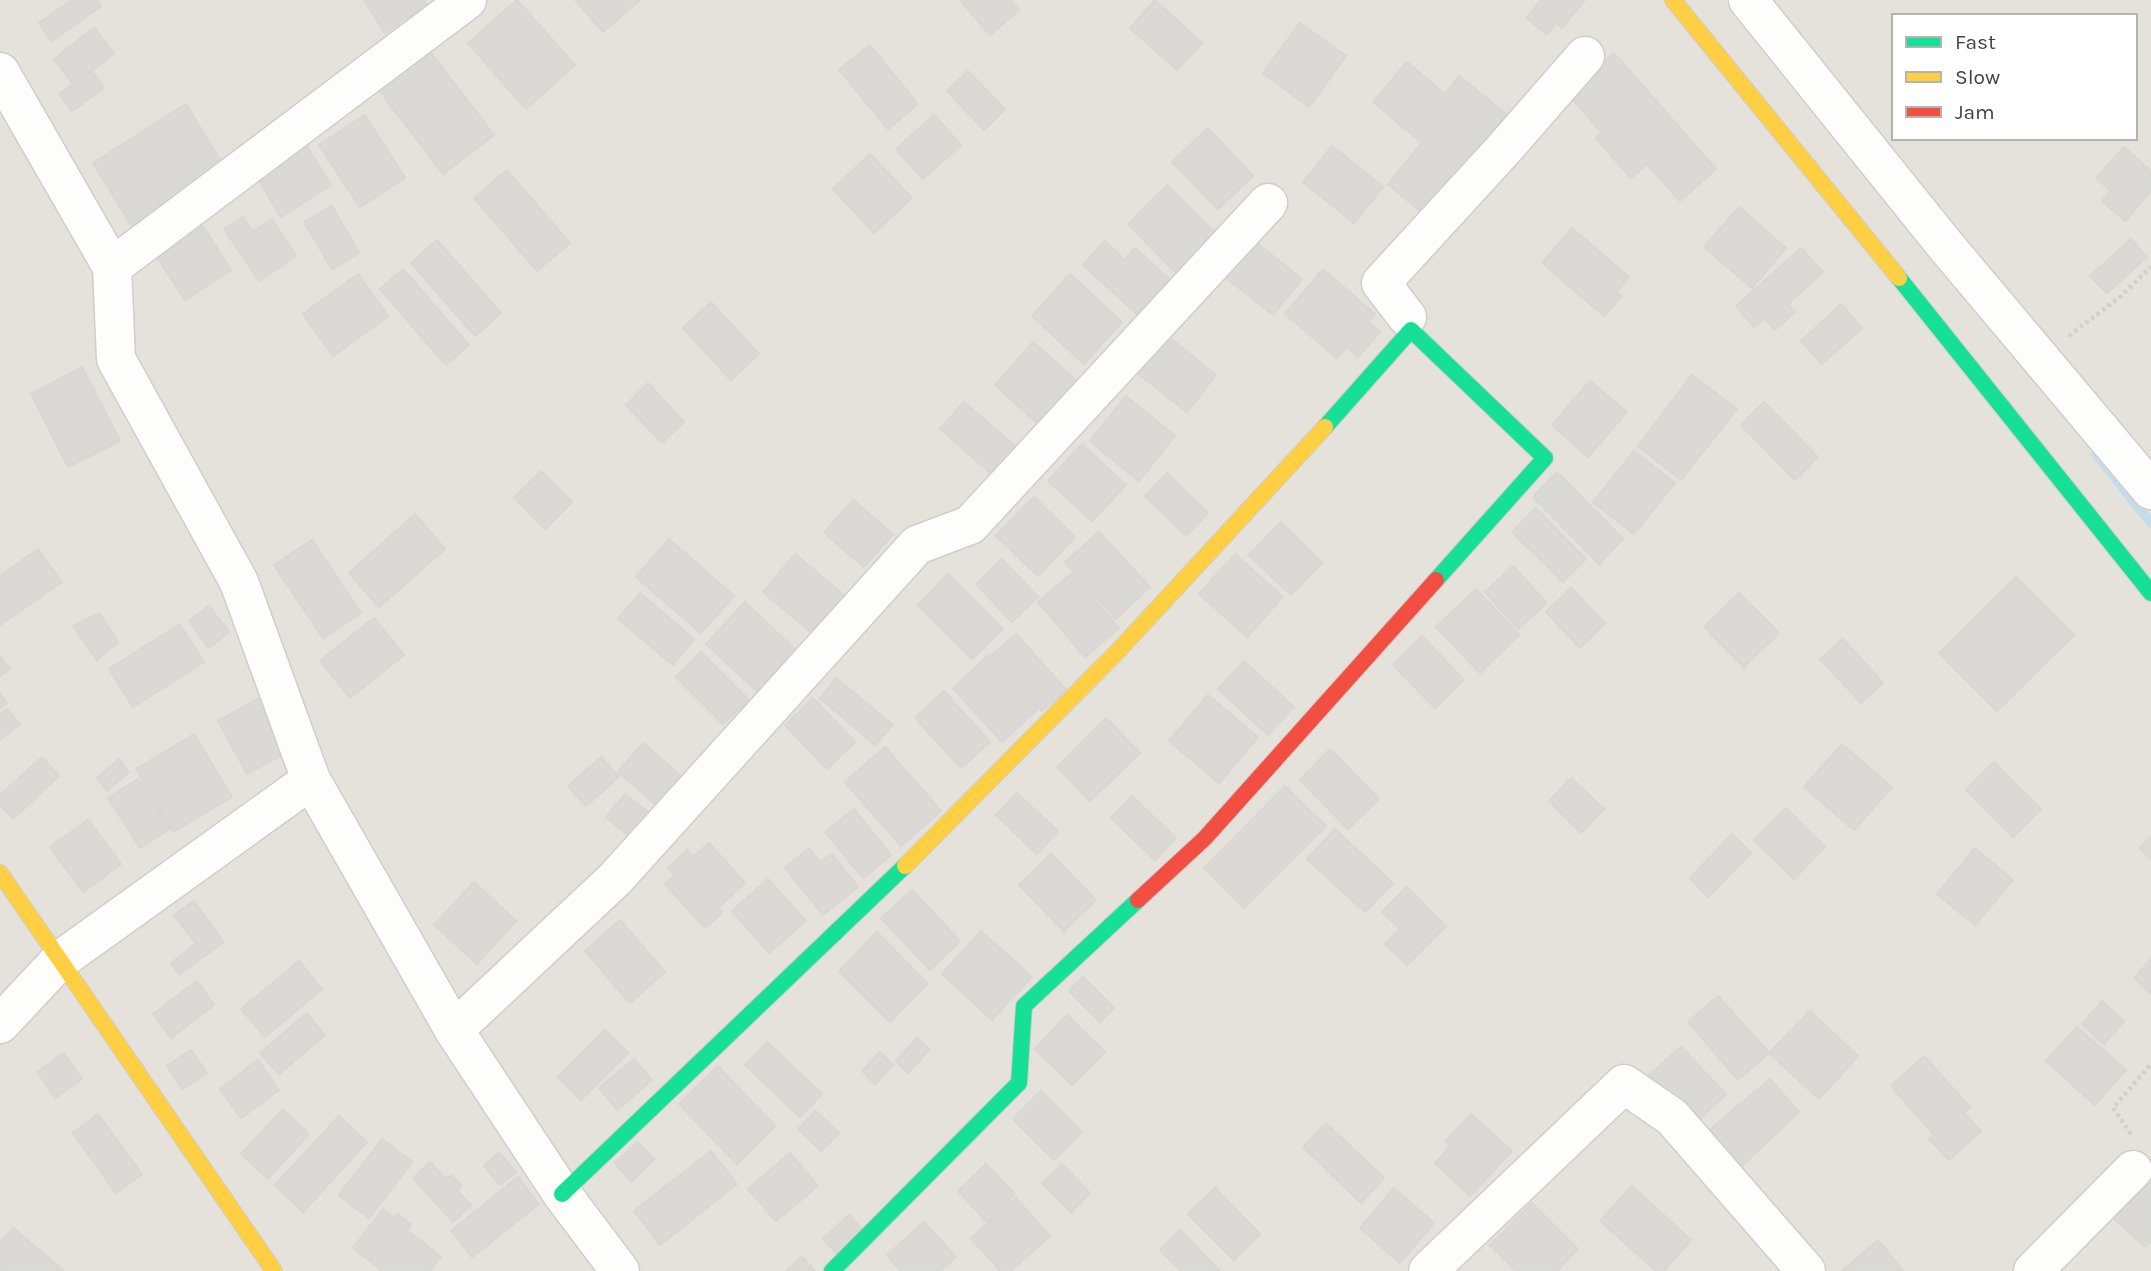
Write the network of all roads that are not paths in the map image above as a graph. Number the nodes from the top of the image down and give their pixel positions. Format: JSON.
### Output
{"nodes":[{"id":1,"x":467,"y":0,"type":"edge"},
{"id":2,"x":1673,"y":0,"type":"edge"},
{"id":3,"x":1748,"y":0,"type":"edge"},
{"id":4,"x":1585,"y":57,"type":"dead end"},
{"id":5,"x":0,"y":72,"type":"edge"},
{"id":6,"x":1268,"y":203,"type":"dead end"},
{"id":7,"x":112,"y":267,"type":"junction"},
{"id":8,"x":1407,"y":317,"type":"dead end"},
{"id":9,"x":2151,"y":490,"type":"edge"},
{"id":10,"x":2151,"y":593,"type":"edge"},
{"id":11,"x":311,"y":780,"type":"junction"},
{"id":12,"x":0,"y":873,"type":"edge"},
{"id":13,"x":59,"y":961,"type":"junction"},
{"id":14,"x":0,"y":1024,"type":"edge"},
{"id":15,"x":454,"y":1030,"type":"junction"},
{"id":16,"x":2133,"y":1170,"type":"road end"},
{"id":17,"x":562,"y":1194,"type":"junction"},
{"id":18,"x":274,"y":1271,"type":"edge"},
{"id":19,"x":620,"y":1271,"type":"edge"},
{"id":20,"x":832,"y":1271,"type":"edge"},
{"id":21,"x":1428,"y":1271,"type":"edge"},
{"id":22,"x":1806,"y":1271,"type":"edge"},
{"id":23,"x":2033,"y":1271,"type":"edge"}],
"edges":[{"from":1,"to":7,"type":"street"},
{"from":2,"to":10,"type":"street"},
{"from":3,"to":9,"type":"street"},
{"from":4,"to":8,"type":"street"},
{"from":5,"to":7,"type":"street"},
{"from":6,"to":15,"type":"street"},
{"from":7,"to":11,"type":"street"},
{"from":11,"to":13,"type":"street"},
{"from":11,"to":15,"type":"street"},
{"from":12,"to":13,"type":"street"},
{"from":13,"to":14,"type":"street"},
{"from":13,"to":18,"type":"street"},
{"from":15,"to":17,"type":"street"},
{"from":16,"to":23,"type":"street"},
{"from":17,"to":19,"type":"street"},
{"from":17,"to":20,"type":"street"},
{"from":21,"to":22,"type":"street"}]}
